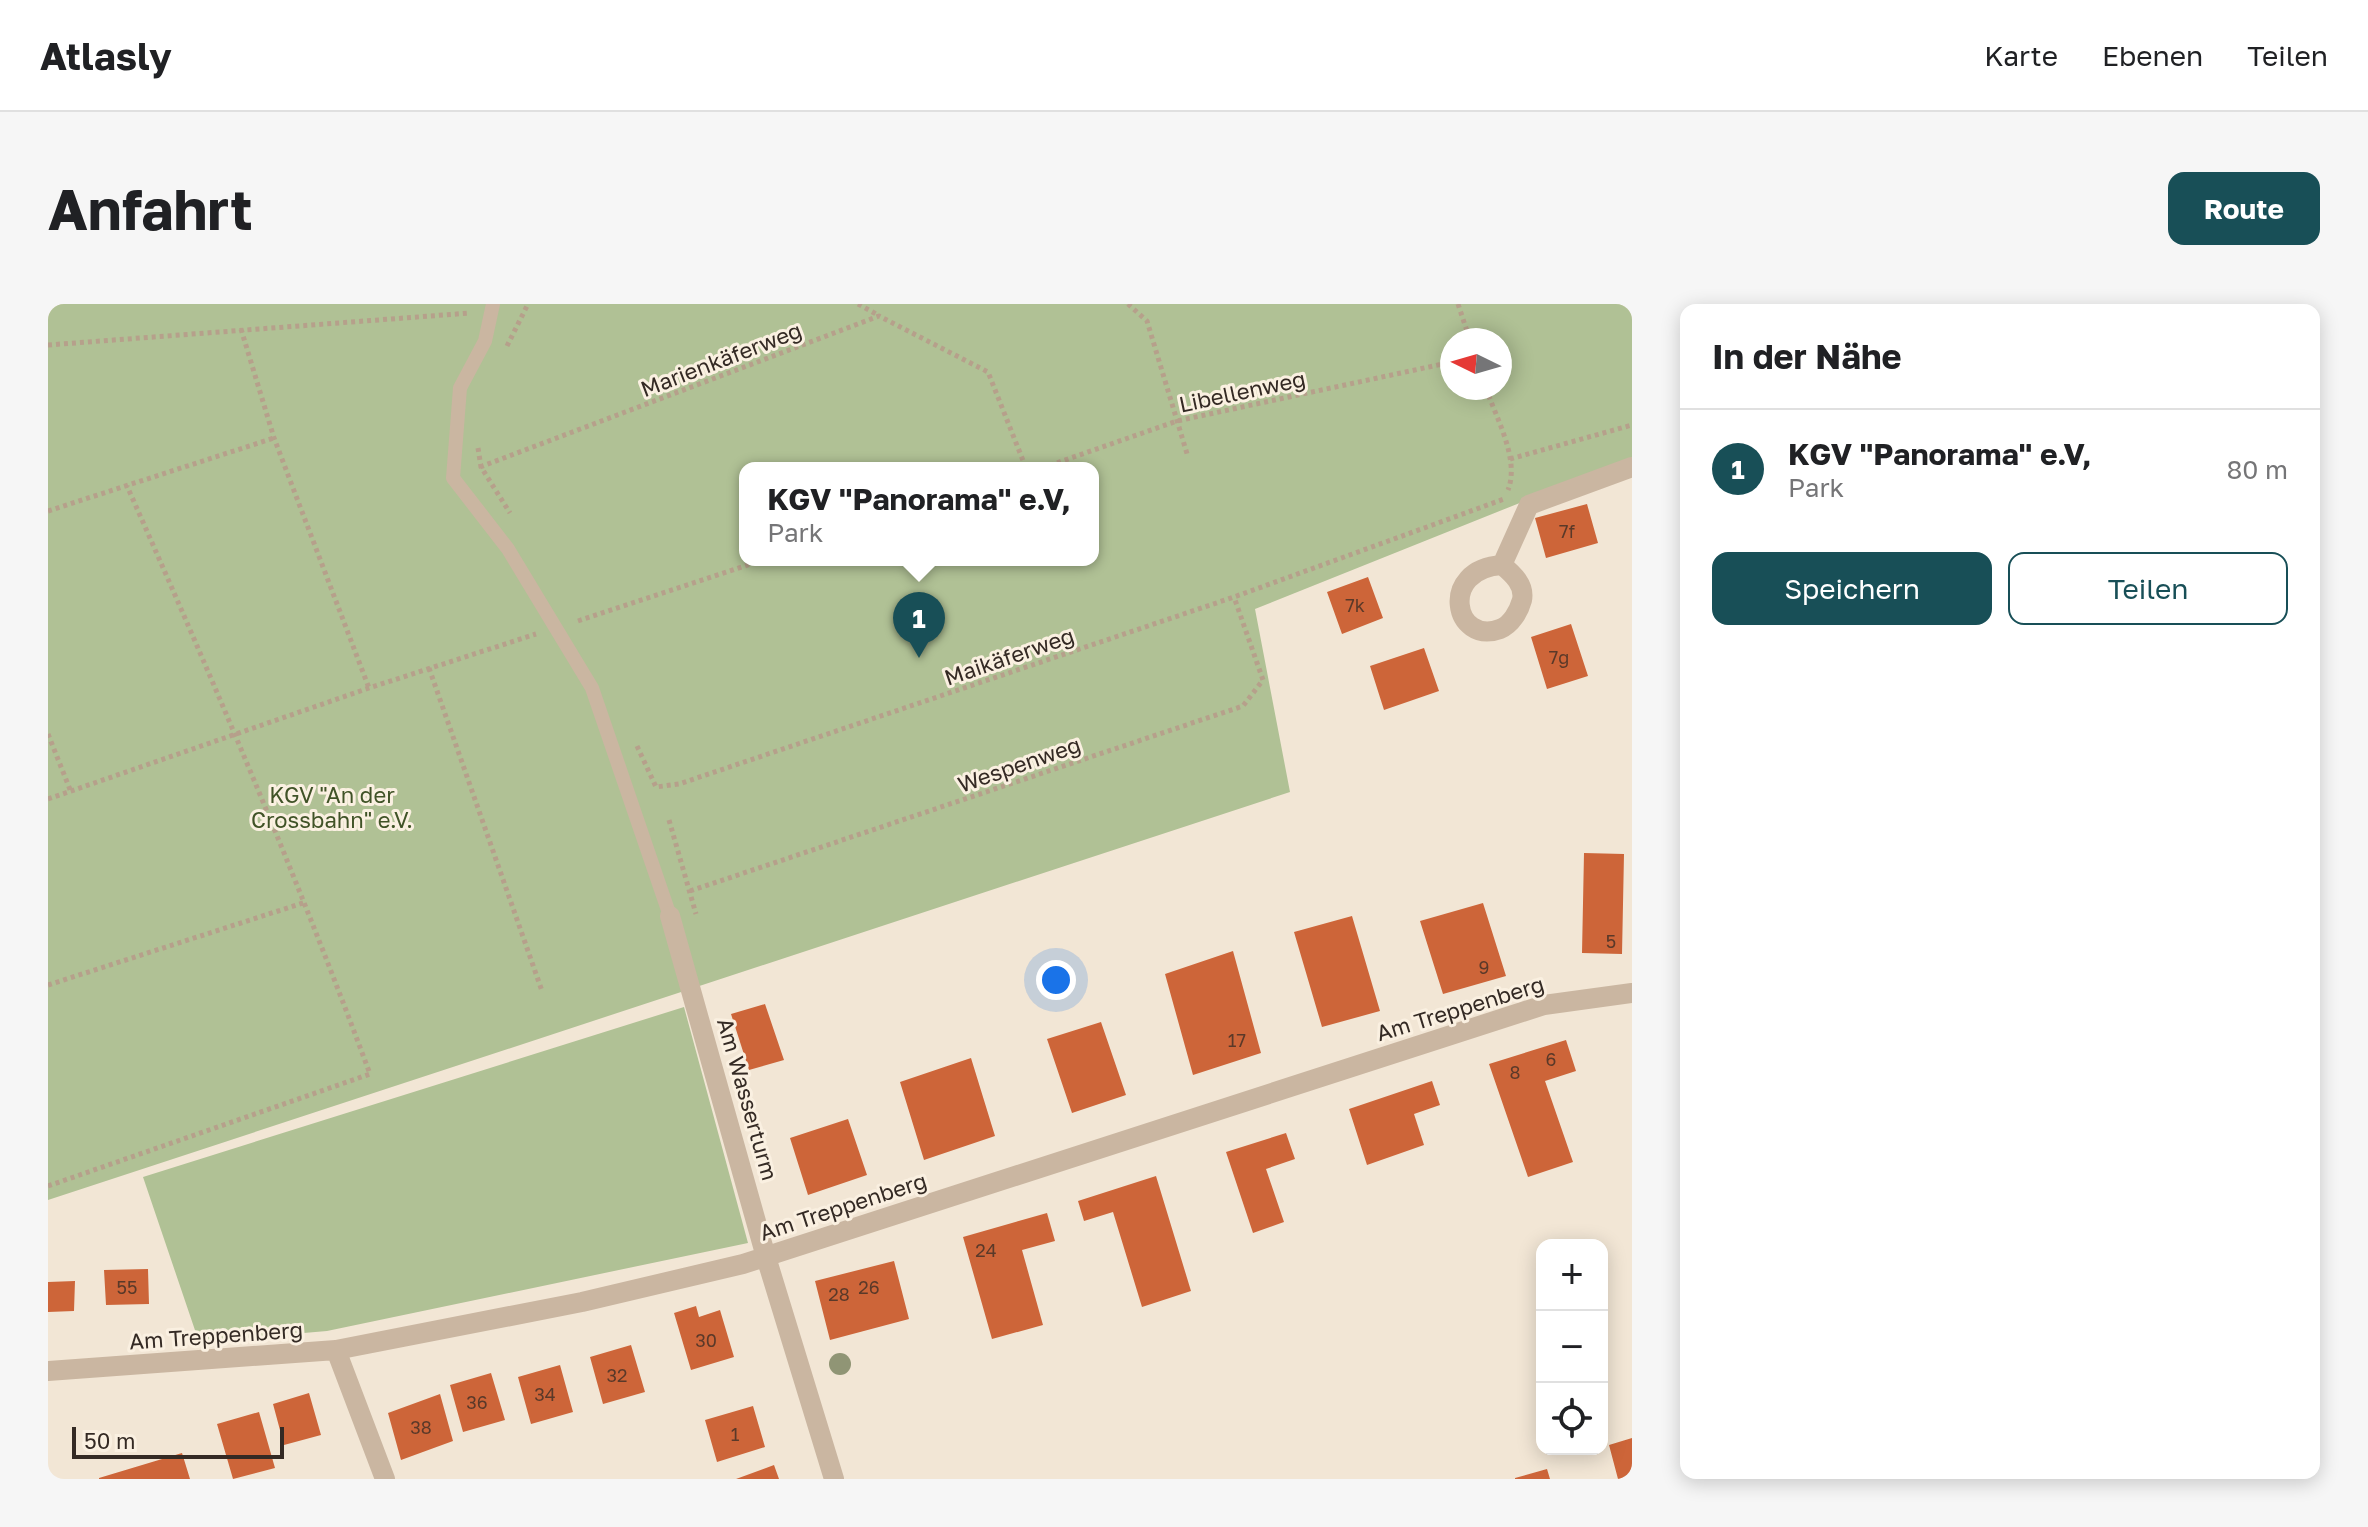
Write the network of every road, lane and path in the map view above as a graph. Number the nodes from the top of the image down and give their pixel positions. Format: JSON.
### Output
{"nodes":[{"id":1,"x":528,"y":304,"type":"edge"},
{"id":2,"x":858,"y":304,"type":"edge"},
{"id":3,"x":1128,"y":304,"type":"edge"},
{"id":4,"x":1458,"y":304,"type":"edge"},
{"id":5,"x":492,"y":308,"type":"edge"},
{"id":6,"x":879,"y":316,"type":"junction"},
{"id":7,"x":1466,"y":328,"type":"edge"},
{"id":8,"x":241,"y":329,"type":"junction"},
{"id":9,"x":48,"y":345,"type":"edge"},
{"id":10,"x":501,"y":359,"type":"dead end"},
{"id":11,"x":1440,"y":365,"type":"edge"},
{"id":12,"x":1490,"y":400,"type":"edge"},
{"id":13,"x":1177,"y":421,"type":"junction"},
{"id":14,"x":1632,"y":425,"type":"edge"},
{"id":15,"x":274,"y":438,"type":"junction"},
{"id":16,"x":477,"y":441,"type":"dead end"},
{"id":17,"x":1188,"y":457,"type":"dead end"},
{"id":18,"x":1510,"y":459,"type":"junction"},
{"id":19,"x":1024,"y":462,"type":"edge"},
{"id":20,"x":1059,"y":462,"type":"edge"},
{"id":21,"x":481,"y":467,"type":"junction"},
{"id":22,"x":1632,"y":467,"type":"edge"},
{"id":23,"x":453,"y":478,"type":"junction"},
{"id":24,"x":127,"y":486,"type":"junction"},
{"id":25,"x":48,"y":511,"type":"edge"},
{"id":26,"x":1502,"y":565,"type":"dead end"},
{"id":27,"x":745,"y":566,"type":"edge"},
{"id":28,"x":1234,"y":597,"type":"junction"},
{"id":29,"x":556,"y":628,"type":"junction"},
{"id":30,"x":584,"y":635,"type":"dead end"},
{"id":31,"x":429,"y":668,"type":"junction"},
{"id":32,"x":369,"y":688,"type":"junction"},
{"id":33,"x":630,"y":732,"type":"dead end"},
{"id":34,"x":237,"y":733,"type":"junction"},
{"id":35,"x":48,"y":734,"type":"edge"},
{"id":36,"x":71,"y":792,"type":"junction"},
{"id":37,"x":48,"y":799,"type":"edge"},
{"id":38,"x":669,"y":820,"type":"dead end"},
{"id":39,"x":690,"y":891,"type":"junction"},
{"id":40,"x":306,"y":902,"type":"junction"},
{"id":41,"x":670,"y":916,"type":"joint"},
{"id":42,"x":681,"y":954,"type":"junction"},
{"id":43,"x":48,"y":985,"type":"edge"},
{"id":44,"x":542,"y":991,"type":"dead end"},
{"id":45,"x":1632,"y":993,"type":"edge"},
{"id":46,"x":48,"y":1186,"type":"edge"},
{"id":47,"x":766,"y":1257,"type":"junction"},
{"id":48,"x":336,"y":1350,"type":"junction"},
{"id":49,"x":48,"y":1371,"type":"edge"},
{"id":50,"x":385,"y":1479,"type":"edge"},
{"id":51,"x":834,"y":1479,"type":"edge"}],
"edges":[{"from":1,"to":10,"type":"path"},
{"from":2,"to":6,"type":"path"},
{"from":3,"to":13,"type":"path"},
{"from":4,"to":7,"type":"path"},
{"from":5,"to":8,"type":"path"},
{"from":5,"to":23,"type":"lane"},
{"from":6,"to":19,"type":"path"},
{"from":6,"to":21,"type":"path","name":"Marienkäferweg"},
{"from":8,"to":9,"type":"path"},
{"from":8,"to":15,"type":"path"},
{"from":11,"to":13,"type":"path","name":"Libellenweg"},
{"from":12,"to":18,"type":"path"},
{"from":13,"to":17,"type":"path"},
{"from":13,"to":20,"type":"path","name":"Libellenweg"},
{"from":14,"to":18,"type":"path"},
{"from":15,"to":24,"type":"path"},
{"from":15,"to":32,"type":"path"},
{"from":16,"to":21,"type":"path"},
{"from":18,"to":28,"type":"path","name":"Maikäferweg"},
{"from":21,"to":23,"type":"path","name":"Marienkäferweg"},
{"from":22,"to":26,"type":"street"},
{"from":23,"to":29,"type":"lane"},
{"from":24,"to":25,"type":"path"},
{"from":24,"to":34,"type":"path"},
{"from":27,"to":30,"type":"path"},
{"from":28,"to":33,"type":"path","name":"Maikäferweg"},
{"from":28,"to":39,"type":"path","name":"Wespenweg"},
{"from":29,"to":31,"type":"path"},
{"from":29,"to":41,"type":"lane"},
{"from":31,"to":32,"type":"path"},
{"from":31,"to":44,"type":"path"},
{"from":32,"to":34,"type":"path"},
{"from":34,"to":36,"type":"path"},
{"from":34,"to":40,"type":"path"},
{"from":35,"to":36,"type":"path"},
{"from":36,"to":37,"type":"path"},
{"from":38,"to":39,"type":"path"},
{"from":39,"to":42,"type":"path"},
{"from":40,"to":43,"type":"path"},
{"from":40,"to":46,"type":"path"},
{"from":41,"to":42,"type":"street","name":"Am Wasserturm"},
{"from":42,"to":47,"type":"street","name":"Am Wasserturm"},
{"from":45,"to":47,"type":"street","name":"Am Treppenberg"},
{"from":47,"to":48,"type":"street","name":"Am Treppenberg"},
{"from":47,"to":51,"type":"street","name":"Am Wasserturm"},
{"from":48,"to":49,"type":"street","name":"Am Treppenberg"},
{"from":48,"to":50,"type":"street"}]}
